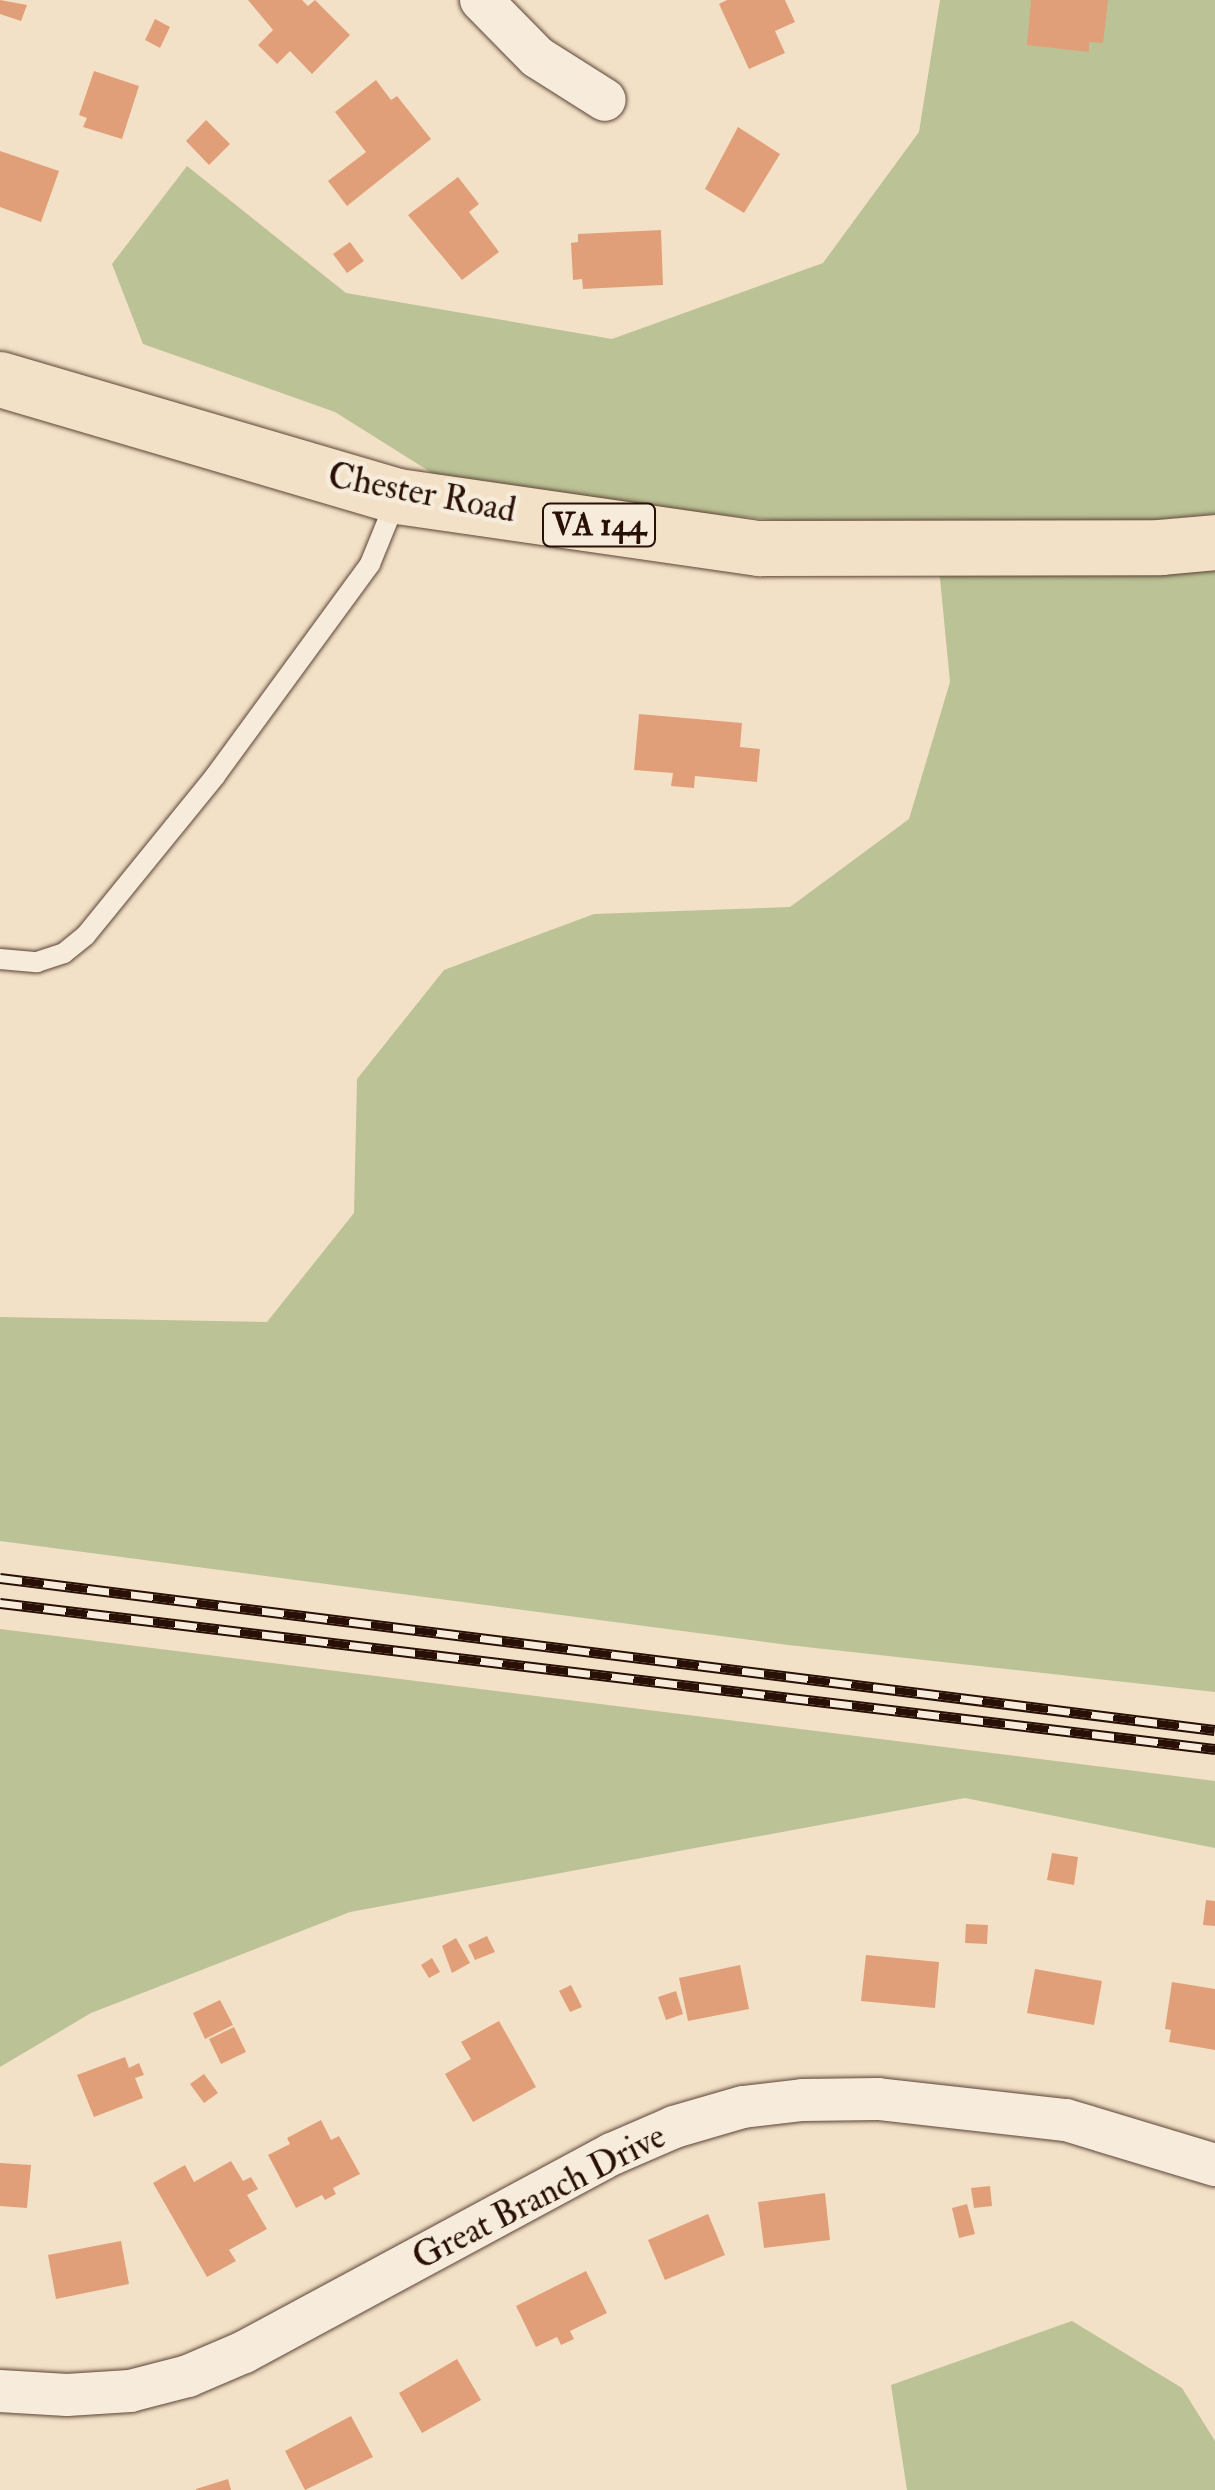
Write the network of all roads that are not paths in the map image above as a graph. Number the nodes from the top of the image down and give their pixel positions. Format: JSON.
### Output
{"nodes":[{"id":1,"x":481,"y":0,"type":"edge"},
{"id":2,"x":605,"y":100,"type":"dead end"},
{"id":3,"x":0,"y":379,"type":"edge"},
{"id":4,"x":397,"y":496,"type":"junction"},
{"id":5,"x":1215,"y":542,"type":"edge"},
{"id":6,"x":0,"y":959,"type":"edge"},
{"id":7,"x":1215,"y":2165,"type":"edge"},
{"id":8,"x":0,"y":2390,"type":"edge"}],
"edges":[{"from":1,"to":2,"type":"street"},
{"from":3,"to":4,"type":"main road","name":"Chester Road","number":"VA 144"},
{"from":4,"to":5,"type":"main road","name":"Chester Road","number":"VA 144"},
{"from":4,"to":6,"type":"lane"},
{"from":7,"to":8,"type":"street","name":"Great Branch Drive"}]}
